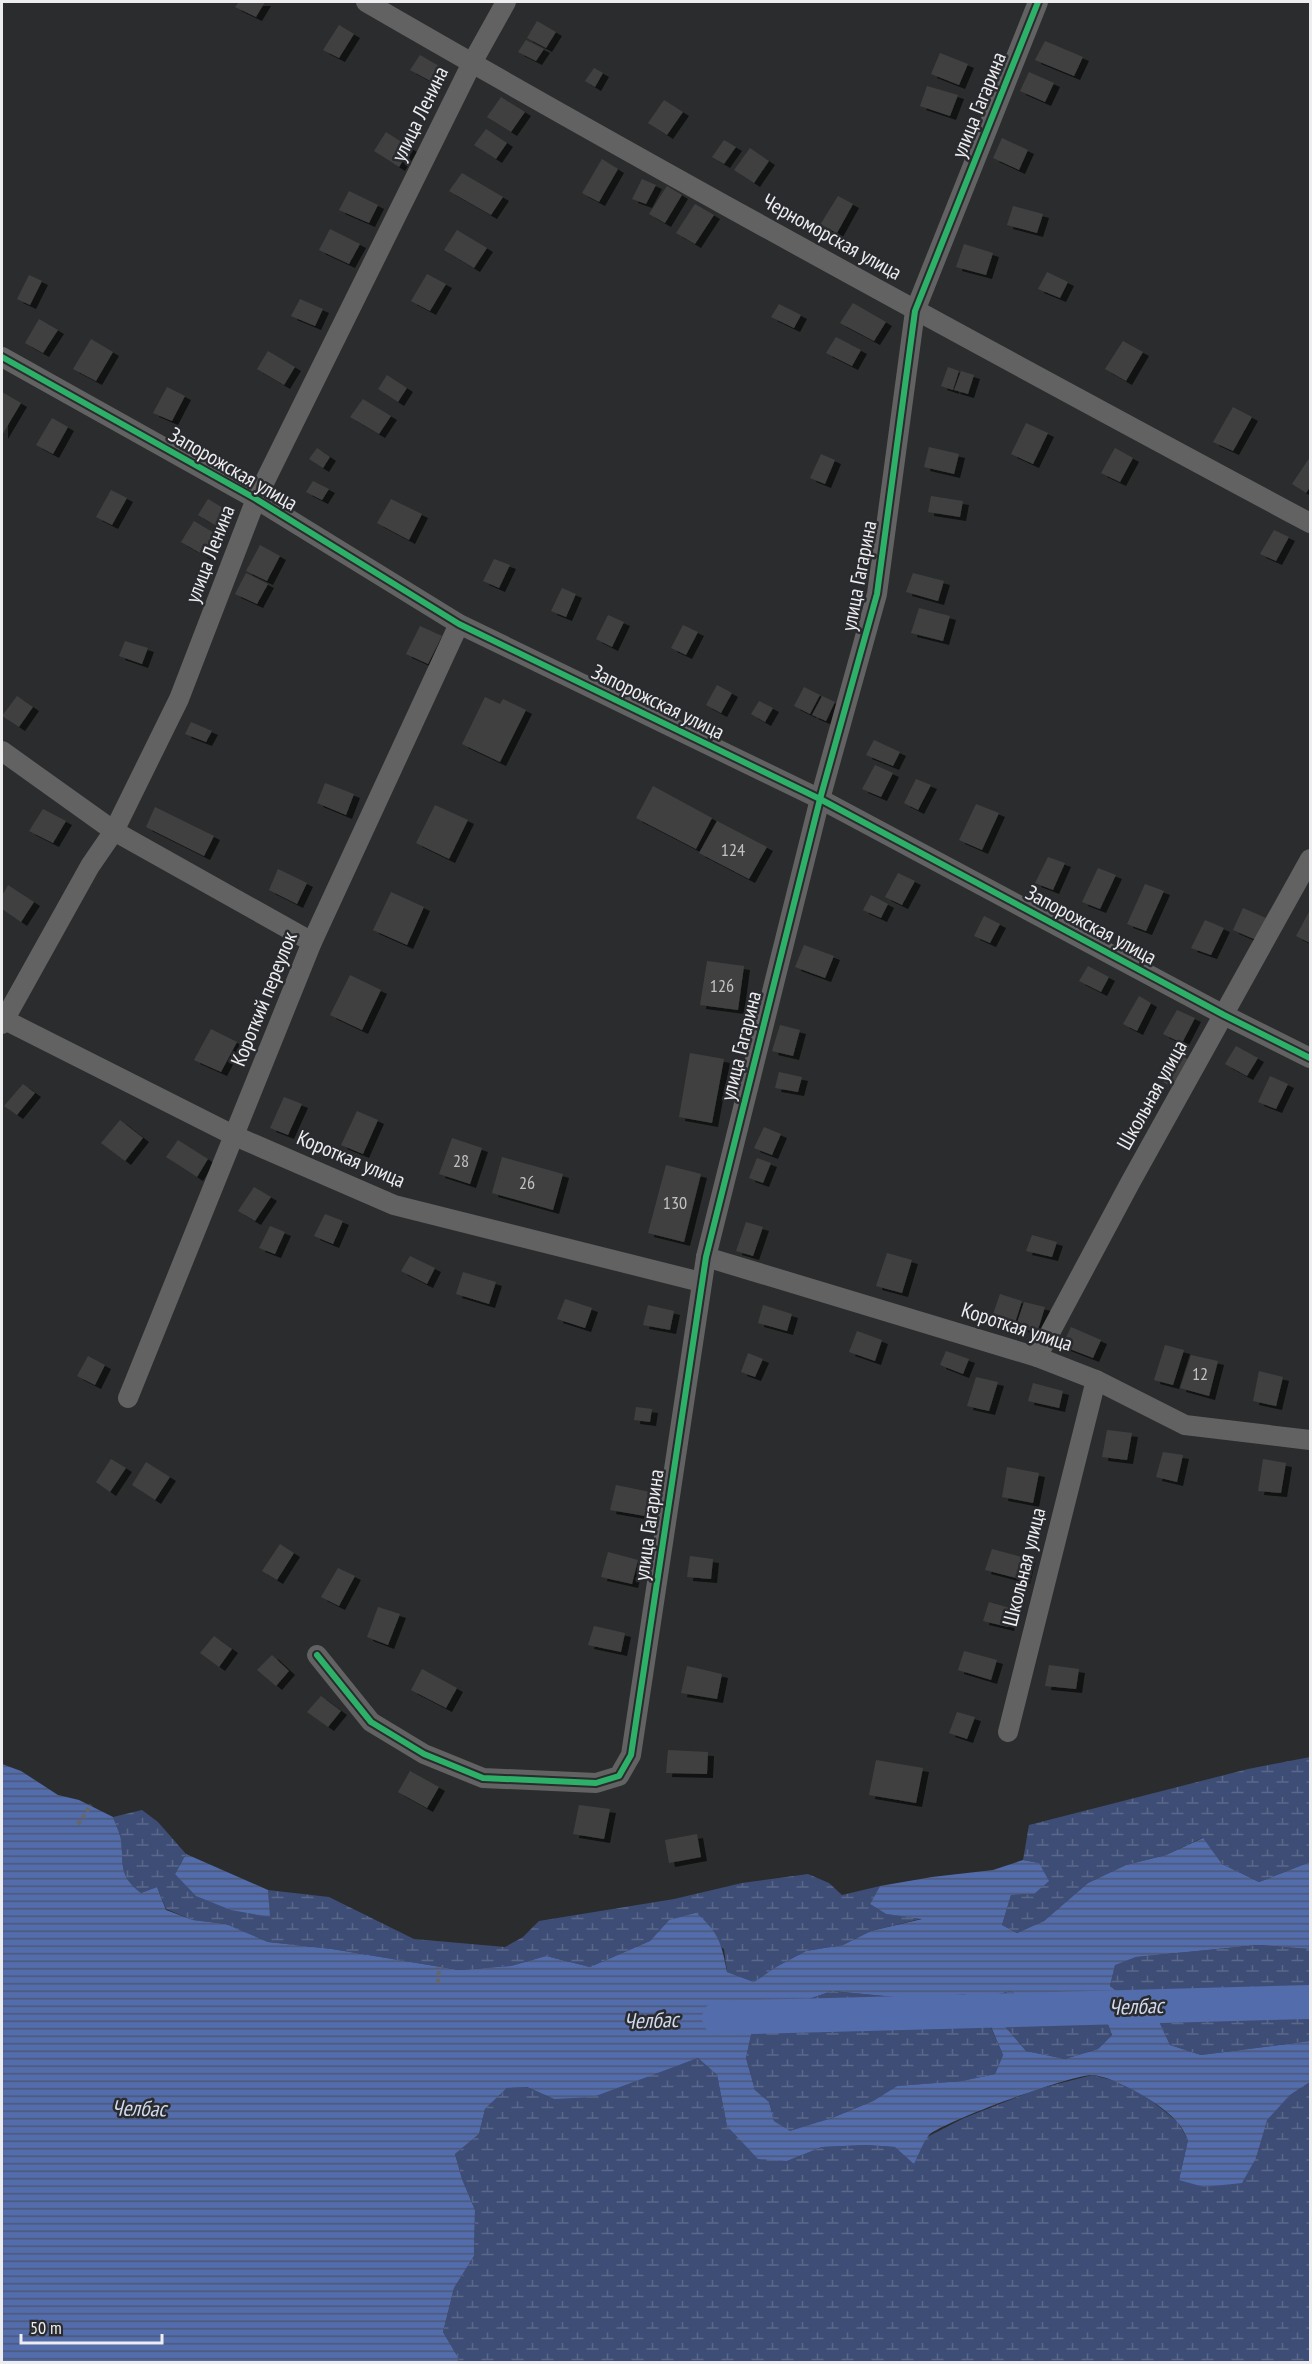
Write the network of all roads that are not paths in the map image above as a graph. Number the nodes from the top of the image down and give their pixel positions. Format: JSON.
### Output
{"nodes":[{"id":1,"x":366,"y":2,"type":"edge"},
{"id":2,"x":506,"y":2,"type":"edge"},
{"id":3,"x":1038,"y":2,"type":"edge"},
{"id":4,"x":472,"y":63,"type":"junction"},
{"id":5,"x":915,"y":311,"type":"junction"},
{"id":6,"x":2,"y":357,"type":"edge"},
{"id":7,"x":256,"y":500,"type":"junction"},
{"id":8,"x":1311,"y":523,"type":"edge"},
{"id":9,"x":459,"y":624,"type":"junction"},
{"id":10,"x":2,"y":751,"type":"edge"},
{"id":11,"x":820,"y":799,"type":"junction"},
{"id":12,"x":114,"y":831,"type":"junction"},
{"id":13,"x":1311,"y":859,"type":"edge"},
{"id":14,"x":312,"y":942,"type":"junction"},
{"id":15,"x":1224,"y":1015,"type":"junction"},
{"id":16,"x":3,"y":1022,"type":"edge"},
{"id":17,"x":1311,"y":1058,"type":"edge"},
{"id":18,"x":235,"y":1136,"type":"junction"},
{"id":19,"x":706,"y":1257,"type":"junction"},
{"id":20,"x":701,"y":1282,"type":"junction"},
{"id":21,"x":1037,"y":1356,"type":"junction"},
{"id":22,"x":1096,"y":1380,"type":"junction"},
{"id":23,"x":128,"y":1398,"type":"dead end"},
{"id":24,"x":1311,"y":1440,"type":"edge"},
{"id":25,"x":317,"y":1655,"type":"dead end"},
{"id":26,"x":1008,"y":1732,"type":"dead end"}],
"edges":[{"from":1,"to":4,"type":"street","name":"Черноморская улица"},
{"from":2,"to":4,"type":"street","name":"улица Ленина"},
{"from":3,"to":5,"type":"street","name":"улица Гагарина"},
{"from":4,"to":5,"type":"street","name":"Черноморская улица"},
{"from":4,"to":7,"type":"street","name":"улица Ленина"},
{"from":5,"to":8,"type":"street","name":"Черноморская улица"},
{"from":5,"to":11,"type":"street","name":"улица Гагарина"},
{"from":6,"to":7,"type":"street","name":"Запорожская улица"},
{"from":7,"to":9,"type":"street","name":"Запорожская улица"},
{"from":7,"to":12,"type":"street","name":"улица Ленина"},
{"from":9,"to":11,"type":"street","name":"Запорожская улица"},
{"from":9,"to":14,"type":"street","name":"Короткий переулок"},
{"from":10,"to":12,"type":"street"},
{"from":11,"to":15,"type":"street","name":"Запорожская улица"},
{"from":11,"to":19,"type":"street","name":"улица Гагарина"},
{"from":12,"to":14,"type":"street"},
{"from":12,"to":16,"type":"street","name":"улица Ленина"},
{"from":13,"to":15,"type":"street","name":"Школьная улица"},
{"from":14,"to":18,"type":"street","name":"Короткий переулок"},
{"from":15,"to":17,"type":"street","name":"Запорожская улица"},
{"from":15,"to":21,"type":"street","name":"Школьная улица"},
{"from":16,"to":18,"type":"street","name":"Короткая улица"},
{"from":18,"to":20,"type":"street","name":"Короткая улица"},
{"from":18,"to":23,"type":"street","name":"Короткий переулок"},
{"from":19,"to":20,"type":"street","name":"улица Гагарина"},
{"from":19,"to":21,"type":"street","name":"Короткая улица"},
{"from":20,"to":25,"type":"street","name":"улица Гагарина"},
{"from":21,"to":22,"type":"street","name":"Короткая улица"},
{"from":22,"to":24,"type":"street","name":"Короткая улица"},
{"from":22,"to":26,"type":"street","name":"Школьная улица"}]}
